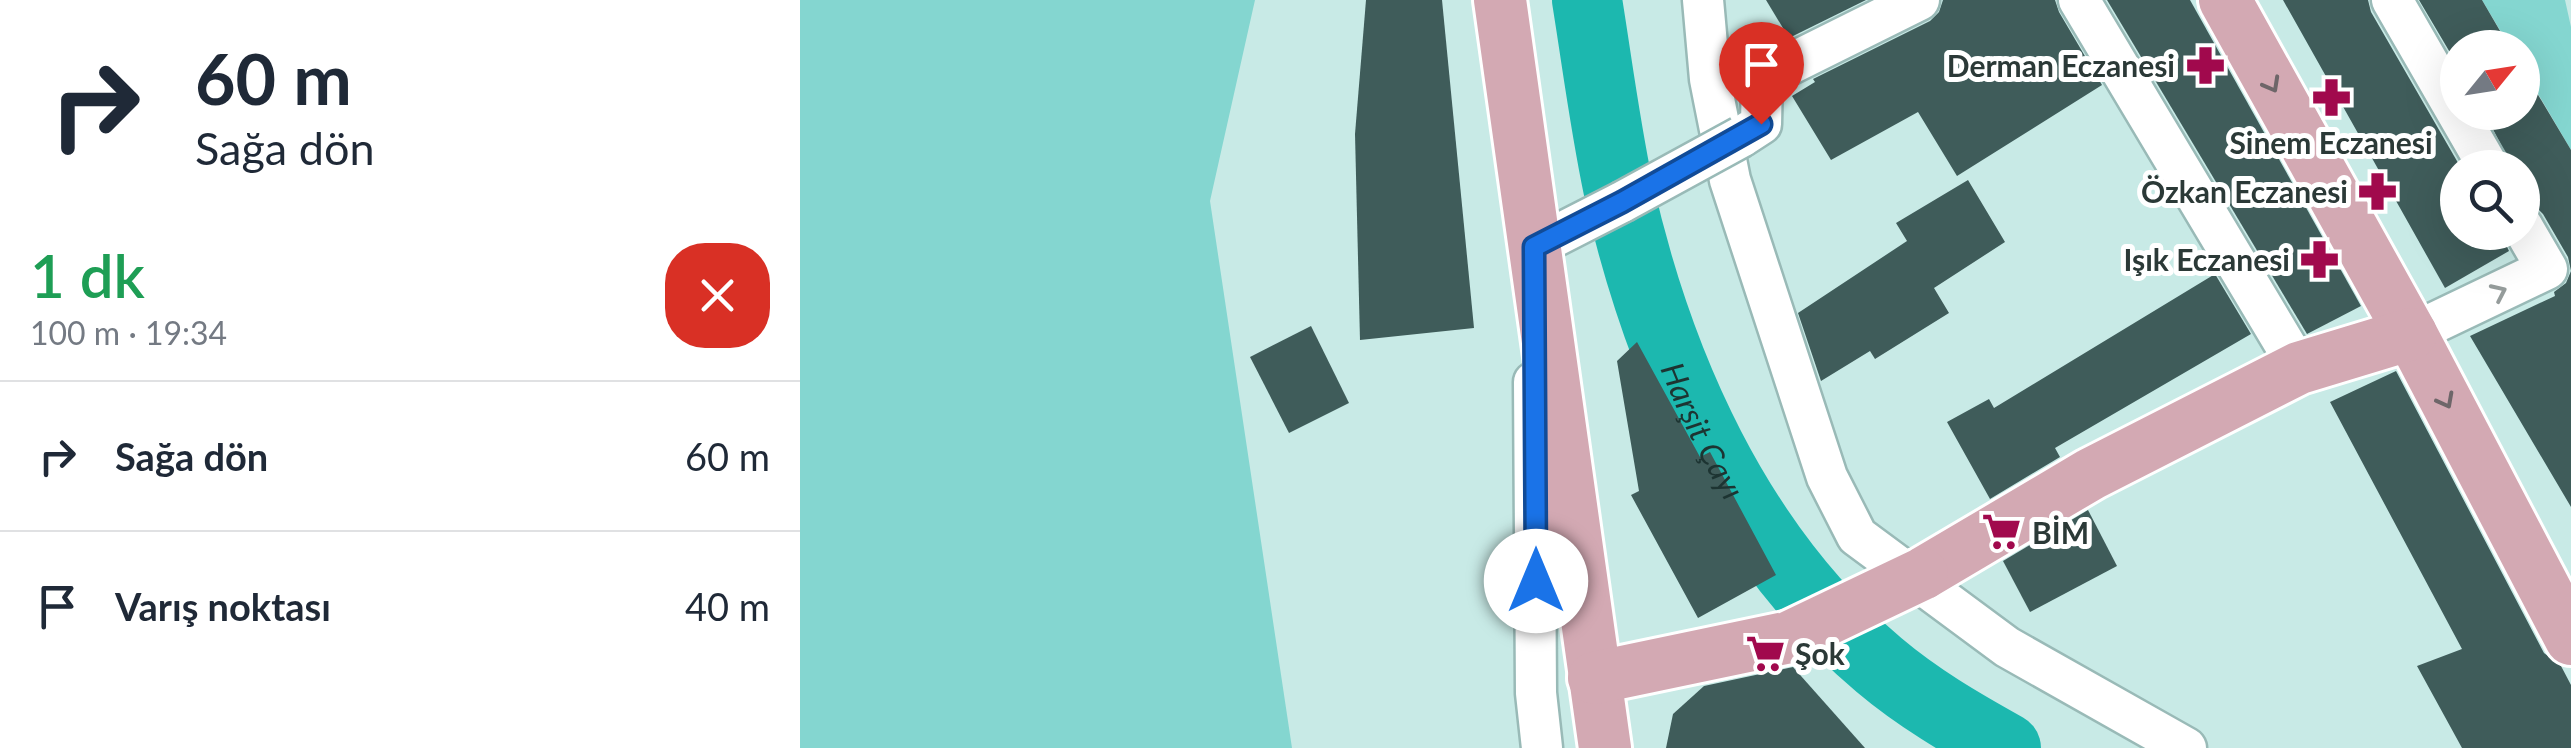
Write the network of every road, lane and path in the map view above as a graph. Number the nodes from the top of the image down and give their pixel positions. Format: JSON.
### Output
{"nodes":[{"id":1,"x":1500,"y":0,"type":"edge"},
{"id":2,"x":1703,"y":0,"type":"edge"},
{"id":3,"x":1920,"y":0,"type":"edge"},
{"id":4,"x":2079,"y":0,"type":"edge"},
{"id":5,"x":2225,"y":0,"type":"edge"},
{"id":6,"x":2392,"y":0,"type":"edge"},
{"id":7,"x":2479,"y":150,"type":"edge"},
{"id":8,"x":1534,"y":247,"type":"junction"},
{"id":9,"x":2540,"y":250,"type":"edge"},
{"id":10,"x":2411,"y":334,"type":"junction"},
{"id":11,"x":2299,"y":368,"type":"junction"},
{"id":12,"x":2571,"y":639,"type":"edge"},
{"id":13,"x":1594,"y":678,"type":"junction"},
{"id":14,"x":1542,"y":748,"type":"edge"},
{"id":15,"x":1605,"y":748,"type":"edge"},
{"id":16,"x":2186,"y":748,"type":"edge"}],
"edges":[{"from":1,"to":8,"type":"main road"},
{"from":2,"to":16,"type":"street"},
{"from":3,"to":8,"type":"street","bridge":true},
{"from":4,"to":11,"type":"street"},
{"from":5,"to":10,"type":"main road","one_way":true},
{"from":6,"to":7,"type":"street"},
{"from":8,"to":13,"type":"main road"},
{"from":8,"to":14,"type":"street"},
{"from":10,"to":9,"type":"street","one_way":true},
{"from":10,"to":11,"type":"main road"},
{"from":10,"to":12,"type":"main road","one_way":true},
{"from":11,"to":13,"type":"main road","bridge":true},
{"from":13,"to":15,"type":"main road"}]}
